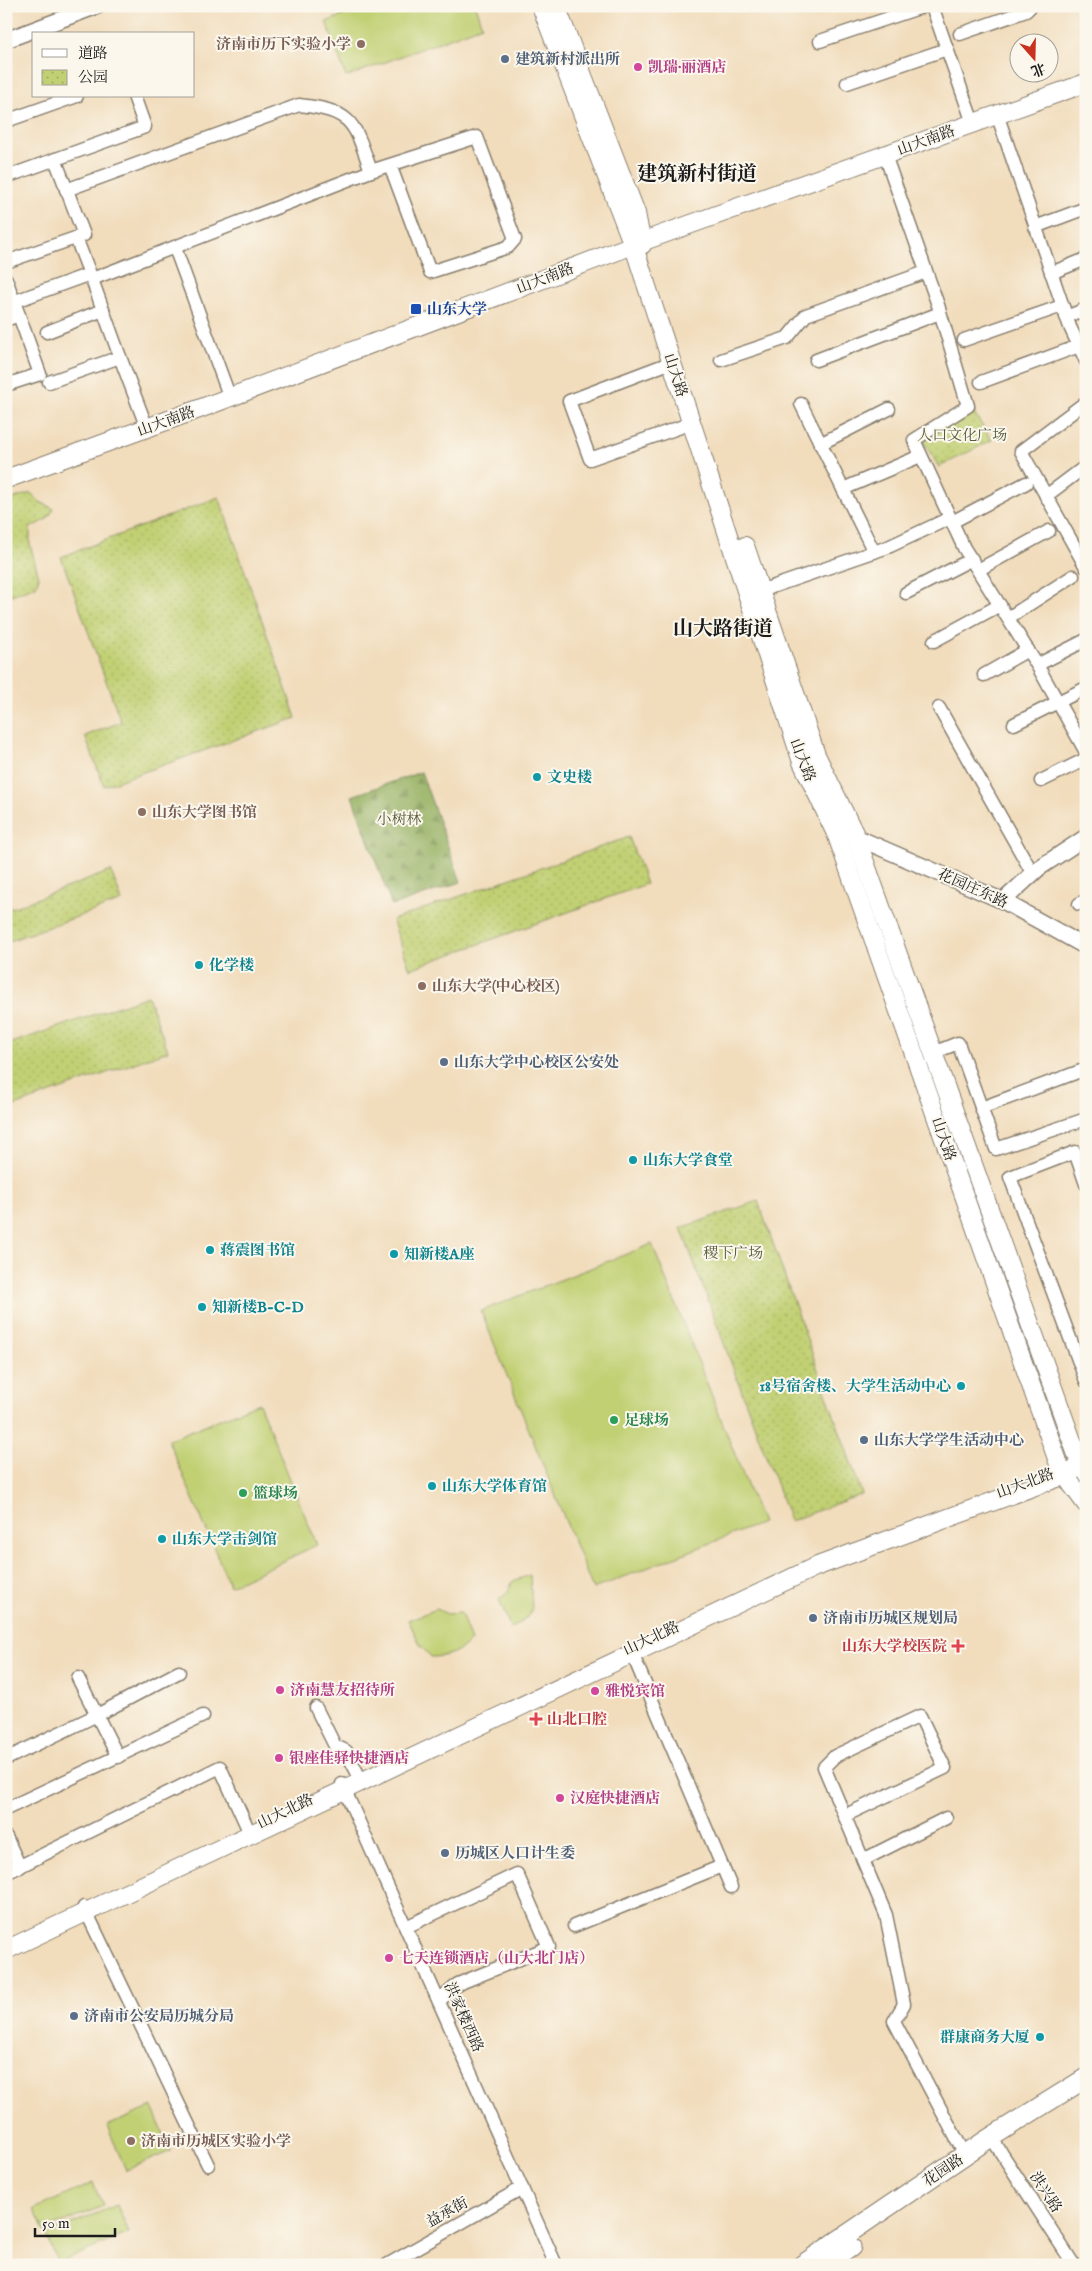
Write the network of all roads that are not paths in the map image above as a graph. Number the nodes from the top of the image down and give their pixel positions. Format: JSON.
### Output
{"nodes":[{"id":1,"x":97,"y":6,"type":"edge"},
{"id":2,"x":541,"y":6,"type":"edge"},
{"id":3,"x":556,"y":6,"type":"edge"},
{"id":4,"x":925,"y":6,"type":"edge"},
{"id":5,"x":932,"y":6,"type":"edge"},
{"id":6,"x":1031,"y":6,"type":"edge"},
{"id":7,"x":960,"y":34,"type":"dead end"},
{"id":8,"x":6,"y":40,"type":"edge"},
{"id":9,"x":820,"y":42,"type":"dead end"},
{"id":10,"x":948,"y":50,"type":"junction"},
{"id":11,"x":847,"y":83,"type":"dead end"},
{"id":12,"x":1086,"y":83,"type":"edge"},
{"id":13,"x":72,"y":98,"type":"edge"},
{"id":14,"x":135,"y":98,"type":"edge"},
{"id":15,"x":997,"y":114,"type":"junction"},
{"id":16,"x":6,"y":122,"type":"edge"},
{"id":17,"x":973,"y":123,"type":"junction"},
{"id":18,"x":885,"y":155,"type":"junction"},
{"id":19,"x":55,"y":159,"type":"junction"},
{"id":20,"x":390,"y":164,"type":"junction"},
{"id":21,"x":371,"y":171,"type":"junction"},
{"id":22,"x":6,"y":176,"type":"edge"},
{"id":23,"x":66,"y":190,"type":"junction"},
{"id":24,"x":1086,"y":208,"type":"edge"},
{"id":25,"x":1035,"y":227,"type":"junction"},
{"id":26,"x":76,"y":238,"type":"junction"},
{"id":27,"x":637,"y":244,"type":"junction"},
{"id":28,"x":175,"y":248,"type":"junction"},
{"id":29,"x":1086,"y":259,"type":"edge"},
{"id":30,"x":6,"y":262,"type":"edge"},
{"id":31,"x":926,"y":272,"type":"junction"},
{"id":32,"x":1051,"y":272,"type":"junction"},
{"id":33,"x":91,"y":277,"type":"junction"},
{"id":34,"x":6,"y":280,"type":"edge"},
{"id":35,"x":21,"y":299,"type":"dead end"},
{"id":36,"x":1086,"y":309,"type":"edge"},
{"id":37,"x":103,"y":310,"type":"junction"},
{"id":38,"x":1064,"y":311,"type":"junction"},
{"id":39,"x":940,"y":313,"type":"junction"},
{"id":40,"x":19,"y":315,"type":"junction"},
{"id":41,"x":6,"y":320,"type":"edge"},
{"id":42,"x":47,"y":332,"type":"dead end"},
{"id":43,"x":964,"y":340,"type":"dead end"},
{"id":44,"x":1079,"y":346,"type":"junction"},
{"id":45,"x":120,"y":356,"type":"junction"},
{"id":46,"x":722,"y":360,"type":"dead end"},
{"id":47,"x":816,"y":360,"type":"dead end"},
{"id":48,"x":1086,"y":361,"type":"edge"},
{"id":49,"x":672,"y":362,"type":"junction"},
{"id":50,"x":49,"y":382,"type":"dead end"},
{"id":51,"x":981,"y":382,"type":"dead end"},
{"id":52,"x":6,"y":385,"type":"edge"},
{"id":53,"x":230,"y":398,"type":"junction"},
{"id":54,"x":1086,"y":402,"type":"edge"},
{"id":55,"x":801,"y":404,"type":"dead end"},
{"id":56,"x":889,"y":409,"type":"dead end"},
{"id":57,"x":692,"y":423,"type":"junction"},
{"id":58,"x":147,"y":428,"type":"junction"},
{"id":59,"x":820,"y":444,"type":"junction"},
{"id":60,"x":918,"y":457,"type":"dead end"},
{"id":61,"x":1086,"y":466,"type":"edge"},
{"id":62,"x":6,"y":479,"type":"edge"},
{"id":63,"x":1026,"y":483,"type":"dead end"},
{"id":64,"x":843,"y":489,"type":"junction"},
{"id":65,"x":1046,"y":496,"type":"junction"},
{"id":66,"x":951,"y":520,"type":"junction"},
{"id":67,"x":1049,"y":531,"type":"dead end"},
{"id":68,"x":1082,"y":551,"type":"edge"},
{"id":69,"x":874,"y":552,"type":"junction"},
{"id":70,"x":975,"y":565,"type":"junction"},
{"id":71,"x":1086,"y":567,"type":"edge"},
{"id":72,"x":1073,"y":576,"type":"dead end"},
{"id":73,"x":760,"y":591,"type":"junction"},
{"id":74,"x":906,"y":593,"type":"dead end"},
{"id":75,"x":1000,"y":605,"type":"junction"},
{"id":76,"x":1008,"y":618,"type":"junction"},
{"id":77,"x":1086,"y":640,"type":"edge"},
{"id":78,"x":934,"y":641,"type":"dead end"},
{"id":79,"x":1028,"y":650,"type":"junction"},
{"id":80,"x":1037,"y":665,"type":"junction"},
{"id":81,"x":984,"y":674,"type":"dead end"},
{"id":82,"x":1086,"y":688,"type":"edge"},
{"id":83,"x":1058,"y":703,"type":"junction"},
{"id":84,"x":939,"y":708,"type":"dead end"},
{"id":85,"x":1014,"y":724,"type":"dead end"},
{"id":86,"x":1086,"y":752,"type":"edge"},
{"id":87,"x":1086,"y":759,"type":"edge"},
{"id":88,"x":1041,"y":781,"type":"dead end"},
{"id":89,"x":856,"y":837,"type":"junction"},
{"id":90,"x":1086,"y":837,"type":"edge"},
{"id":91,"x":1033,"y":874,"type":"junction"},
{"id":92,"x":1003,"y":901,"type":"junction"},
{"id":93,"x":1086,"y":947,"type":"edge"},
{"id":94,"x":934,"y":1052,"type":"junction"},
{"id":95,"x":1086,"y":1069,"type":"edge"},
{"id":96,"x":981,"y":1108,"type":"junction"},
{"id":97,"x":1086,"y":1119,"type":"edge"},
{"id":98,"x":1086,"y":1184,"type":"edge"},
{"id":99,"x":1086,"y":1381,"type":"edge"},
{"id":100,"x":1084,"y":1467,"type":"edge"},
{"id":101,"x":1063,"y":1473,"type":"junction"},
{"id":102,"x":1086,"y":1504,"type":"edge"},
{"id":103,"x":632,"y":1653,"type":"junction"},
{"id":104,"x":179,"y":1672,"type":"dead end"},
{"id":105,"x":78,"y":1678,"type":"dead end"},
{"id":106,"x":316,"y":1708,"type":"dead end"},
{"id":107,"x":99,"y":1714,"type":"junction"},
{"id":108,"x":203,"y":1716,"type":"dead end"},
{"id":109,"x":118,"y":1757,"type":"junction"},
{"id":110,"x":6,"y":1759,"type":"edge"},
{"id":111,"x":359,"y":1776,"type":"junction"},
{"id":112,"x":343,"y":1786,"type":"junction"},
{"id":113,"x":6,"y":1809,"type":"edge"},
{"id":114,"x":844,"y":1816,"type":"junction"},
{"id":115,"x":946,"y":1818,"type":"dead end"},
{"id":116,"x":248,"y":1828,"type":"junction"},
{"id":117,"x":6,"y":1837,"type":"edge"},
{"id":118,"x":863,"y":1860,"type":"junction"},
{"id":119,"x":722,"y":1866,"type":"junction"},
{"id":120,"x":20,"y":1867,"type":"junction"},
{"id":121,"x":6,"y":1873,"type":"edge"},
{"id":122,"x":731,"y":1886,"type":"dead end"},
{"id":123,"x":86,"y":1909,"type":"junction"},
{"id":124,"x":574,"y":1926,"type":"dead end"},
{"id":125,"x":406,"y":1927,"type":"junction"},
{"id":126,"x":6,"y":1945,"type":"edge"},
{"id":127,"x":6,"y":1950,"type":"edge"},
{"id":128,"x":439,"y":2001,"type":"junction"},
{"id":129,"x":1086,"y":2078,"type":"edge"},
{"id":130,"x":1086,"y":2090,"type":"edge"},
{"id":131,"x":994,"y":2142,"type":"junction"},
{"id":132,"x":965,"y":2155,"type":"junction"},
{"id":133,"x":208,"y":2165,"type":"dead end"},
{"id":134,"x":522,"y":2188,"type":"junction"},
{"id":135,"x":387,"y":2265,"type":"edge"},
{"id":136,"x":556,"y":2265,"type":"edge"},
{"id":137,"x":802,"y":2265,"type":"edge"},
{"id":138,"x":826,"y":2265,"type":"edge"},
{"id":139,"x":1074,"y":2265,"type":"edge"}],
"edges":[{"from":1,"to":8,"type":"street"},
{"from":2,"to":27,"type":"main road","name":"山大路"},
{"from":3,"to":27,"type":"main road","name":"山大路"},
{"from":4,"to":9,"type":"street"},
{"from":5,"to":10,"type":"street"},
{"from":6,"to":7,"type":"street"},
{"from":10,"to":11,"type":"street"},
{"from":10,"to":17,"type":"street"},
{"from":12,"to":15,"type":"main road","name":"山大南路"},
{"from":13,"to":16,"type":"street"},
{"from":14,"to":19,"type":"street"},
{"from":15,"to":17,"type":"main road","name":"山大南路"},
{"from":15,"to":25,"type":"street"},
{"from":17,"to":18,"type":"main road","name":"山大南路"},
{"from":18,"to":27,"type":"main road","name":"山大南路"},
{"from":18,"to":31,"type":"street"},
{"from":19,"to":22,"type":"street"},
{"from":19,"to":23,"type":"street"},
{"from":20,"to":20,"type":"street"},
{"from":20,"to":21,"type":"street"},
{"from":21,"to":23,"type":"street"},
{"from":21,"to":28,"type":"street"},
{"from":23,"to":26,"type":"street"},
{"from":24,"to":25,"type":"street"},
{"from":25,"to":32,"type":"street"},
{"from":26,"to":30,"type":"street"},
{"from":26,"to":33,"type":"street"},
{"from":27,"to":49,"type":"main road","name":"山大路"},
{"from":27,"to":53,"type":"main road","name":"山大南路"},
{"from":27,"to":73,"type":"main road","name":"山大路"},
{"from":28,"to":33,"type":"street"},
{"from":28,"to":53,"type":"street"},
{"from":29,"to":32,"type":"street"},
{"from":31,"to":39,"type":"street"},
{"from":31,"to":46,"type":"street"},
{"from":32,"to":38,"type":"street"},
{"from":33,"to":35,"type":"street"},
{"from":33,"to":37,"type":"street"},
{"from":34,"to":40,"type":"street"},
{"from":36,"to":38,"type":"street"},
{"from":37,"to":42,"type":"street"},
{"from":37,"to":45,"type":"street"},
{"from":38,"to":43,"type":"street"},
{"from":38,"to":44,"type":"street"},
{"from":39,"to":47,"type":"street"},
{"from":39,"to":66,"type":"street"},
{"from":40,"to":41,"type":"street"},
{"from":40,"to":52,"type":"street"},
{"from":44,"to":48,"type":"street"},
{"from":44,"to":51,"type":"street"},
{"from":45,"to":50,"type":"street"},
{"from":45,"to":58,"type":"street"},
{"from":49,"to":57,"type":"main road","name":"山大路"},
{"from":49,"to":57,"type":"street"},
{"from":53,"to":58,"type":"main road","name":"山大南路"},
{"from":54,"to":65,"type":"street"},
{"from":55,"to":59,"type":"street"},
{"from":56,"to":59,"type":"street"},
{"from":57,"to":101,"type":"main road","name":"山大路"},
{"from":58,"to":62,"type":"main road","name":"山大南路"},
{"from":59,"to":64,"type":"street"},
{"from":60,"to":64,"type":"street"},
{"from":61,"to":65,"type":"street"},
{"from":63,"to":66,"type":"street"},
{"from":64,"to":69,"type":"street"},
{"from":65,"to":68,"type":"street"},
{"from":66,"to":69,"type":"street"},
{"from":66,"to":70,"type":"street"},
{"from":67,"to":70,"type":"street"},
{"from":68,"to":71,"type":"street"},
{"from":69,"to":73,"type":"street"},
{"from":70,"to":74,"type":"street"},
{"from":70,"to":75,"type":"street"},
{"from":72,"to":76,"type":"street"},
{"from":73,"to":89,"type":"main road","name":"山大路"},
{"from":75,"to":76,"type":"street"},
{"from":75,"to":78,"type":"street"},
{"from":76,"to":79,"type":"street"},
{"from":77,"to":80,"type":"street"},
{"from":79,"to":80,"type":"street"},
{"from":79,"to":81,"type":"street"},
{"from":80,"to":83,"type":"street"},
{"from":82,"to":83,"type":"street"},
{"from":83,"to":85,"type":"street"},
{"from":83,"to":86,"type":"street"},
{"from":84,"to":91,"type":"street"},
{"from":87,"to":88,"type":"street"},
{"from":89,"to":92,"type":"street","name":"花园庄东路"},
{"from":89,"to":94,"type":"main road","name":"山大路"},
{"from":90,"to":91,"type":"street"},
{"from":91,"to":92,"type":"street"},
{"from":92,"to":93,"type":"street","name":"花园庄东路"},
{"from":94,"to":96,"type":"street"},
{"from":94,"to":100,"type":"main road","name":"山大路"},
{"from":95,"to":96,"type":"street"},
{"from":96,"to":97,"type":"street"},
{"from":98,"to":99,"type":"street"},
{"from":100,"to":101,"type":"main road","name":"山大北路"},
{"from":101,"to":102,"type":"main road","name":"山大路"},
{"from":101,"to":103,"type":"main road","name":"山大北路"},
{"from":101,"to":111,"type":"main road","name":"山大北路"},
{"from":103,"to":112,"type":"main road","name":"山大北路"},
{"from":103,"to":119,"type":"street"},
{"from":104,"to":107,"type":"street"},
{"from":105,"to":107,"type":"street"},
{"from":106,"to":111,"type":"street"},
{"from":107,"to":109,"type":"street"},
{"from":107,"to":110,"type":"street"},
{"from":108,"to":109,"type":"street"},
{"from":109,"to":113,"type":"street"},
{"from":111,"to":112,"type":"main road","name":"山大北路"},
{"from":112,"to":116,"type":"main road","name":"山大北路"},
{"from":112,"to":123,"type":"main road","name":"山大北路"},
{"from":112,"to":125,"type":"street","name":"洪家楼西路"},
{"from":114,"to":114,"type":"street"},
{"from":114,"to":118,"type":"street"},
{"from":115,"to":118,"type":"street"},
{"from":116,"to":120,"type":"street"},
{"from":116,"to":123,"type":"main road","name":"山大北路"},
{"from":117,"to":120,"type":"street"},
{"from":118,"to":132,"type":"street"},
{"from":119,"to":122,"type":"street"},
{"from":119,"to":124,"type":"street"},
{"from":120,"to":121,"type":"street"},
{"from":123,"to":126,"type":"main road","name":"山大北路"},
{"from":123,"to":127,"type":"main road","name":"山大北路"},
{"from":123,"to":133,"type":"street"},
{"from":125,"to":128,"type":"street","name":"洪家楼西路"},
{"from":125,"to":128,"type":"street"},
{"from":128,"to":134,"type":"street","name":"洪家楼西路"},
{"from":129,"to":131,"type":"main road","name":"花园路"},
{"from":130,"to":131,"type":"main road","name":"花园路"},
{"from":131,"to":132,"type":"main road","name":"花园路"},
{"from":131,"to":138,"type":"main road","name":"花园路"},
{"from":131,"to":139,"type":"street","name":"洪兴路"},
{"from":132,"to":137,"type":"main road","name":"花园路"},
{"from":134,"to":135,"type":"street","name":"益承街"},
{"from":134,"to":136,"type":"street","name":"洪家楼西路"}]}
